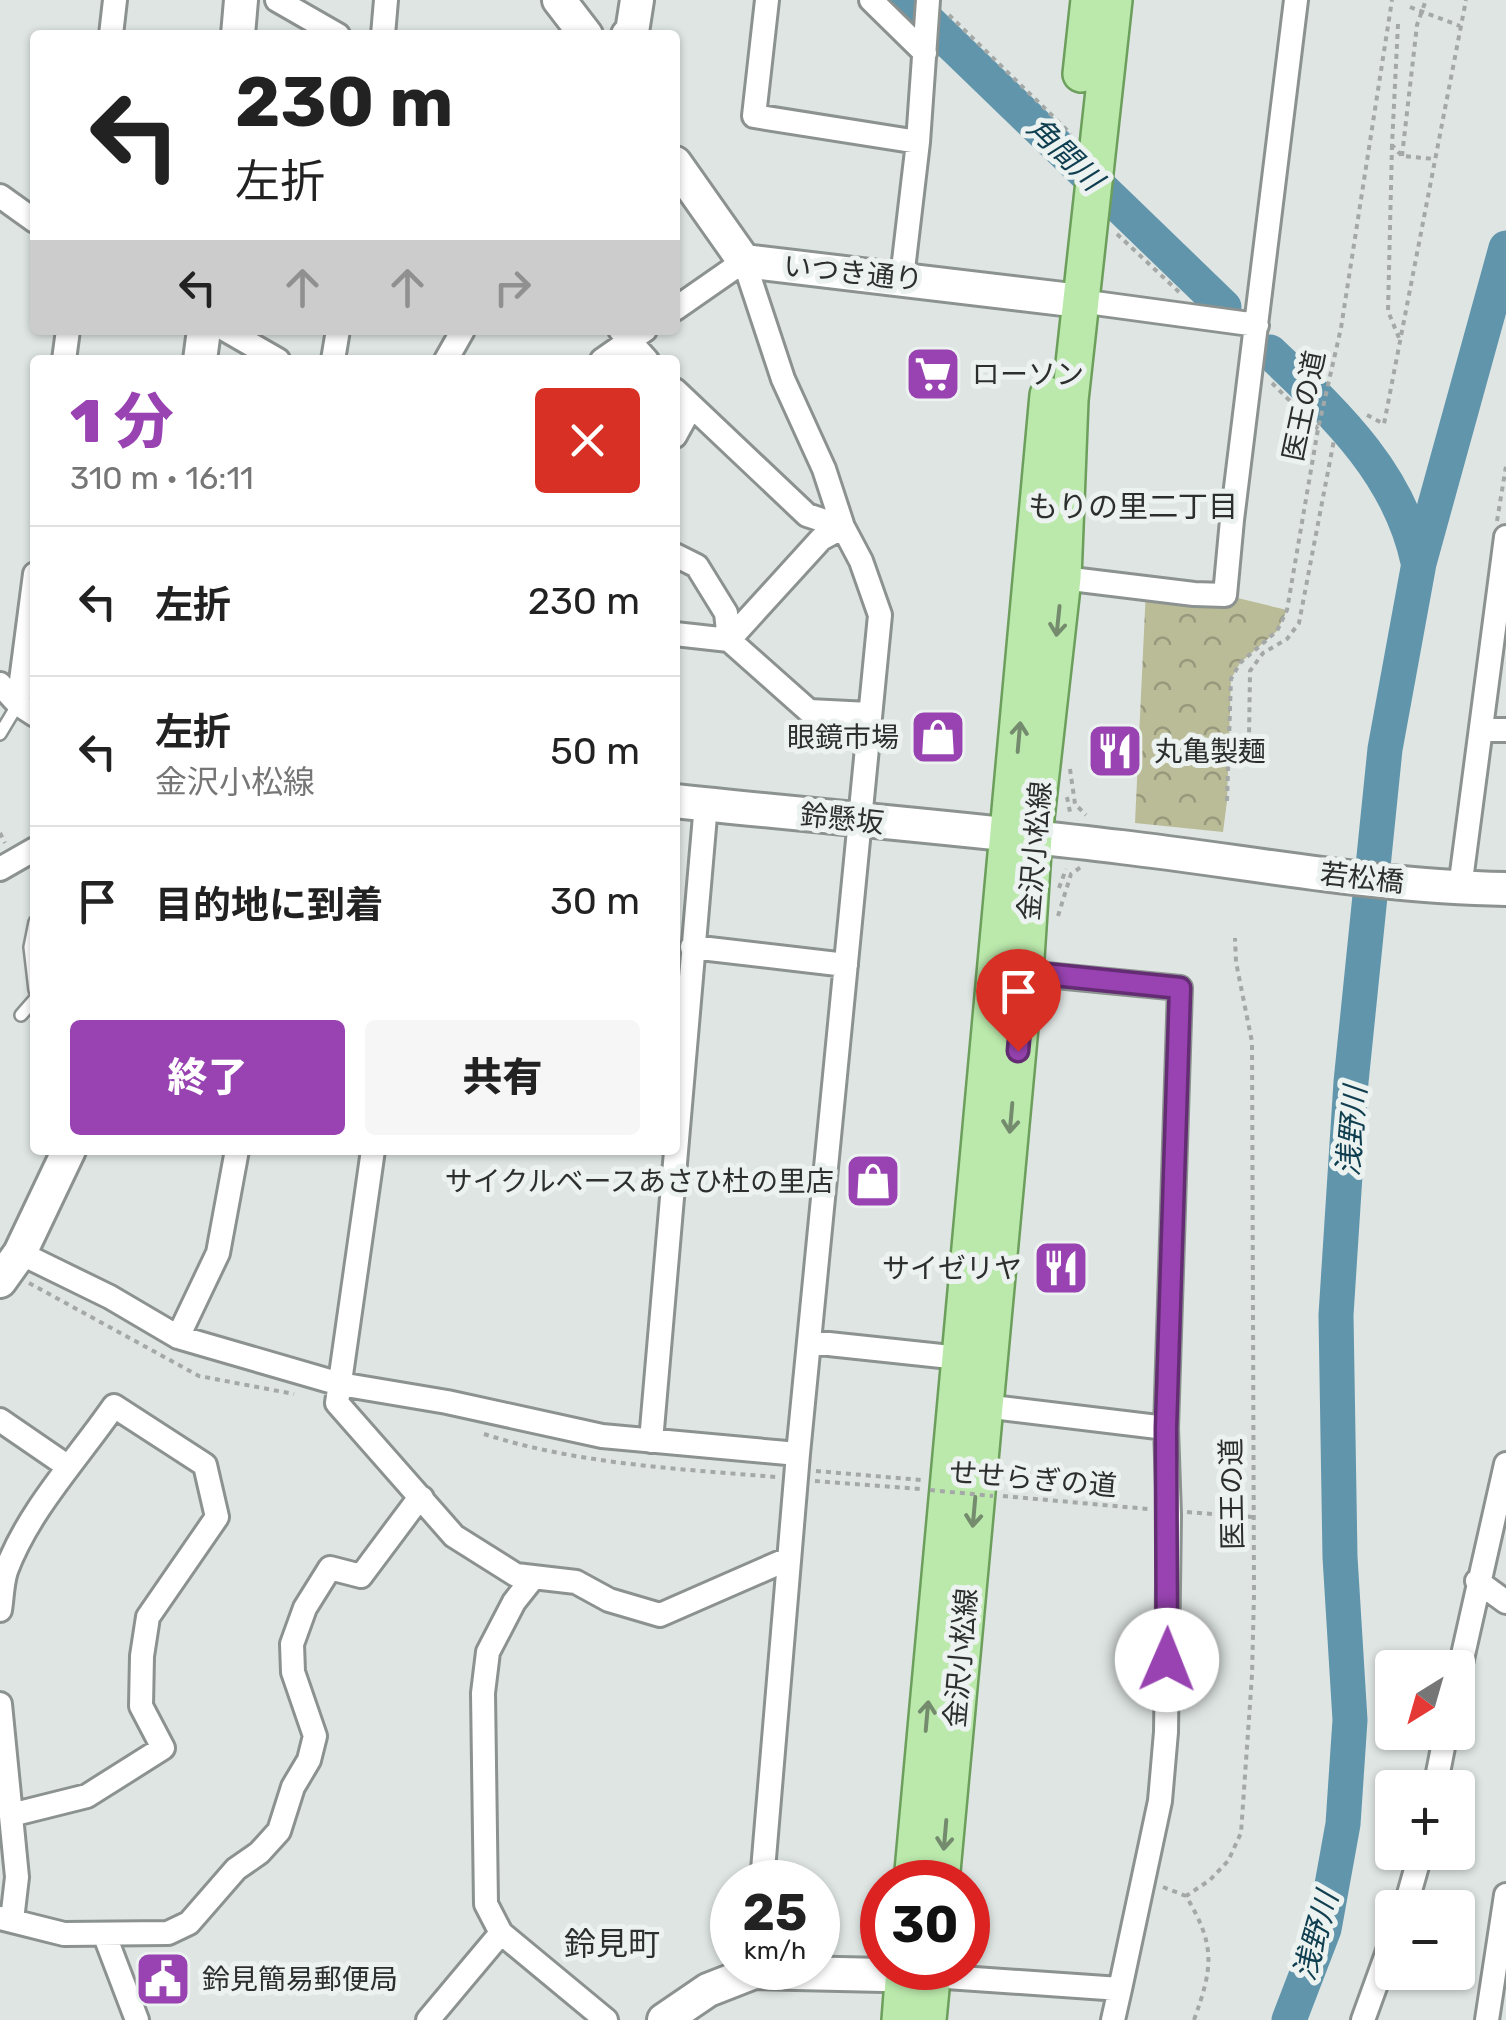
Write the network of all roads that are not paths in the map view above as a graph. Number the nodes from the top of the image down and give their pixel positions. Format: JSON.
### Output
{"nodes":[{"id":1,"x":115,"y":0,"type":"edge"},
{"id":2,"x":241,"y":0,"type":"edge"},
{"id":3,"x":277,"y":0,"type":"edge"},
{"id":4,"x":386,"y":0,"type":"edge"},
{"id":5,"x":560,"y":0,"type":"edge"},
{"id":6,"x":637,"y":0,"type":"edge"},
{"id":7,"x":766,"y":0,"type":"edge"},
{"id":8,"x":870,"y":0,"type":"edge"},
{"id":9,"x":1088,"y":0,"type":"edge"},
{"id":10,"x":1114,"y":0,"type":"edge"},
{"id":11,"x":1296,"y":0,"type":"edge"},
{"id":12,"x":935,"y":6,"type":"edge"},
{"id":13,"x":112,"y":30,"type":"edge"},
{"id":14,"x":238,"y":30,"type":"edge"},
{"id":15,"x":329,"y":30,"type":"edge"},
{"id":16,"x":383,"y":30,"type":"edge"},
{"id":17,"x":582,"y":30,"type":"edge"},
{"id":18,"x":632,"y":30,"type":"edge"},
{"id":19,"x":926,"y":45,"type":"junction"},
{"id":20,"x":918,"y":142,"type":"junction"},
{"id":21,"x":1085,"y":145,"type":"junction"},
{"id":22,"x":680,"y":170,"type":"edge"},
{"id":23,"x":1,"y":200,"type":"edge"},
{"id":24,"x":30,"y":219,"type":"edge"},
{"id":25,"x":744,"y":260,"type":"junction"},
{"id":26,"x":902,"y":278,"type":"junction"},
{"id":27,"x":1068,"y":299,"type":"junction"},
{"id":28,"x":680,"y":305,"type":"edge"},
{"id":29,"x":1256,"y":325,"type":"junction"},
{"id":30,"x":235,"y":335,"type":"edge"},
{"id":31,"x":630,"y":335,"type":"edge"},
{"id":32,"x":269,"y":355,"type":"edge"},
{"id":33,"x":608,"y":355,"type":"edge"},
{"id":34,"x":683,"y":398,"type":"edge"},
{"id":35,"x":843,"y":527,"type":"junction"},
{"id":36,"x":1506,"y":537,"type":"edge"},
{"id":37,"x":680,"y":558,"type":"edge"},
{"id":38,"x":1063,"y":578,"type":"junction"},
{"id":39,"x":680,"y":635,"type":"edge"},
{"id":40,"x":728,"y":640,"type":"junction"},
{"id":41,"x":30,"y":659,"type":"edge"},
{"id":42,"x":0,"y":684,"type":"edge"},
{"id":43,"x":27,"y":710,"type":"edge"},
{"id":44,"x":869,"y":714,"type":"junction"},
{"id":45,"x":1481,"y":730,"type":"junction"},
{"id":46,"x":1506,"y":730,"type":"edge"},
{"id":47,"x":0,"y":734,"type":"edge"},
{"id":48,"x":690,"y":802,"type":"edge"},
{"id":49,"x":860,"y":822,"type":"junction"},
{"id":50,"x":1022,"y":835,"type":"junction"},
{"id":51,"x":30,"y":853,"type":"edge"},
{"id":52,"x":0,"y":870,"type":"edge"},
{"id":53,"x":1286,"y":870,"type":"joint"},
{"id":54,"x":1450,"y":887,"type":"junction"},
{"id":55,"x":1506,"y":890,"type":"edge"},
{"id":56,"x":692,"y":947,"type":"junction"},
{"id":57,"x":846,"y":965,"type":"junction"},
{"id":58,"x":1025,"y":972,"type":"junction"},
{"id":59,"x":30,"y":1004,"type":"edge"},
{"id":60,"x":20,"y":1015,"type":"dead end"},
{"id":61,"x":680,"y":1088,"type":"edge"},
{"id":62,"x":66,"y":1155,"type":"edge"},
{"id":63,"x":236,"y":1155,"type":"edge"},
{"id":64,"x":372,"y":1155,"type":"edge"},
{"id":65,"x":674,"y":1155,"type":"edge"},
{"id":66,"x":20,"y":1254,"type":"junction"},
{"id":67,"x":0,"y":1281,"type":"edge"},
{"id":68,"x":178,"y":1337,"type":"junction"},
{"id":69,"x":810,"y":1342,"type":"junction"},
{"id":70,"x":960,"y":1358,"type":"junction"},
{"id":71,"x":340,"y":1384,"type":"junction"},
{"id":72,"x":984,"y":1406,"type":"junction"},
{"id":73,"x":0,"y":1420,"type":"edge"},
{"id":74,"x":1166,"y":1428,"type":"junction"},
{"id":75,"x":650,"y":1442,"type":"junction"},
{"id":76,"x":797,"y":1462,"type":"junction"},
{"id":77,"x":1506,"y":1464,"type":"edge"},
{"id":78,"x":67,"y":1466,"type":"junction"},
{"id":79,"x":422,"y":1498,"type":"junction"},
{"id":80,"x":788,"y":1559,"type":"junction"},
{"id":81,"x":533,"y":1578,"type":"junction"},
{"id":82,"x":1478,"y":1581,"type":"junction"},
{"id":83,"x":1506,"y":1602,"type":"edge"},
{"id":84,"x":0,"y":1610,"type":"edge"},
{"id":85,"x":1464,"y":1650,"type":"edge"},
{"id":86,"x":0,"y":1704,"type":"edge"},
{"id":87,"x":11,"y":1816,"type":"junction"},
{"id":88,"x":764,"y":1860,"type":"edge"},
{"id":89,"x":914,"y":1860,"type":"edge"},
{"id":90,"x":943,"y":1860,"type":"edge"},
{"id":91,"x":1506,"y":1895,"type":"edge"},
{"id":92,"x":6,"y":1919,"type":"edge"},
{"id":93,"x":500,"y":1933,"type":"junction"},
{"id":94,"x":105,"y":1936,"type":"junction"},
{"id":95,"x":990,"y":1977,"type":"edge"},
{"id":96,"x":1375,"y":1985,"type":"edge"},
{"id":97,"x":710,"y":1989,"type":"edge"},
{"id":98,"x":1120,"y":1989,"type":"junction"},
{"id":99,"x":911,"y":1990,"type":"edge"},
{"id":100,"x":922,"y":1990,"type":"edge"},
{"id":101,"x":136,"y":2020,"type":"edge"},
{"id":102,"x":428,"y":2020,"type":"edge"},
{"id":103,"x":606,"y":2020,"type":"edge"},
{"id":104,"x":664,"y":2020,"type":"edge"},
{"id":105,"x":900,"y":2020,"type":"edge"},
{"id":106,"x":928,"y":2020,"type":"edge"},
{"id":107,"x":1113,"y":2020,"type":"edge"},
{"id":108,"x":1362,"y":2020,"type":"edge"},
{"id":109,"x":1487,"y":2020,"type":"edge"}],
"edges":[{"from":1,"to":13,"type":"street"},
{"from":2,"to":14,"type":"street"},
{"from":3,"to":15,"type":"street"},
{"from":4,"to":16,"type":"street"},
{"from":5,"to":17,"type":"street"},
{"from":6,"to":18,"type":"street"},
{"from":7,"to":20,"type":"street"},
{"from":8,"to":19,"type":"street"},
{"from":9,"to":21,"type":"main road","name":"金沢小松線"},
{"from":10,"to":21,"type":"main road","name":"金沢小松線"},
{"from":11,"to":29,"type":"street"},
{"from":12,"to":19,"type":"street"},
{"from":19,"to":20,"type":"street"},
{"from":20,"to":26,"type":"street"},
{"from":21,"to":27,"type":"main road","name":"金沢小松線"},
{"from":22,"to":25,"type":"street","name":"いつき通り"},
{"from":23,"to":24,"type":"street"},
{"from":25,"to":26,"type":"street","name":"いつき通り"},
{"from":25,"to":28,"type":"street"},
{"from":25,"to":35,"type":"street"},
{"from":26,"to":27,"type":"street","name":"いつき通り"},
{"from":27,"to":29,"type":"street"},
{"from":27,"to":38,"type":"main road","name":"金沢小松線"},
{"from":50,"to":27,"type":"main road","name":"金沢小松線","one_way":true},
{"from":29,"to":38,"type":"street"},
{"from":30,"to":32,"type":"street"},
{"from":31,"to":33,"type":"street"},
{"from":34,"to":35,"type":"street"},
{"from":35,"to":40,"type":"street"},
{"from":35,"to":44,"type":"street"},
{"from":36,"to":45,"type":"street"},
{"from":37,"to":40,"type":"street"},
{"from":38,"to":50,"type":"main road","name":"金沢小松線","one_way":true},
{"from":39,"to":40,"type":"street"},
{"from":40,"to":44,"type":"street"},
{"from":41,"to":43,"type":"street"},
{"from":42,"to":43,"type":"street"},
{"from":43,"to":47,"type":"lane"},
{"from":44,"to":49,"type":"street"},
{"from":45,"to":46,"type":"street"},
{"from":45,"to":54,"type":"street"},
{"from":48,"to":49,"type":"street","name":"鈴懸坂"},
{"from":48,"to":56,"type":"street"},
{"from":49,"to":50,"type":"street","name":"鈴懸坂"},
{"from":49,"to":57,"type":"street"},
{"from":50,"to":53,"type":"street","name":"鈴懸坂"},
{"from":50,"to":58,"type":"main road","name":"金沢小松線"},
{"from":50,"to":70,"type":"main road","name":"金沢小松線"},
{"from":51,"to":52,"type":"street"},
{"from":53,"to":54,"type":"street","name":"若松橋"},
{"from":54,"to":55,"type":"street","name":"若松橋"},
{"from":56,"to":57,"type":"street"},
{"from":56,"to":61,"type":"street"},
{"from":57,"to":69,"type":"street"},
{"from":58,"to":72,"type":"main road","name":"金沢小松線","one_way":true},
{"from":58,"to":74,"type":"street"},
{"from":59,"to":60,"type":"lane"},
{"from":62,"to":66,"type":"street"},
{"from":63,"to":68,"type":"street"},
{"from":64,"to":71,"type":"street"},
{"from":65,"to":75,"type":"street"},
{"from":66,"to":67,"type":"street"},
{"from":66,"to":68,"type":"street"},
{"from":68,"to":71,"type":"street"},
{"from":69,"to":70,"type":"street"},
{"from":69,"to":76,"type":"street"},
{"from":89,"to":70,"type":"main road","name":"金沢小松線","one_way":true},
{"from":71,"to":75,"type":"street"},
{"from":71,"to":79,"type":"street"},
{"from":72,"to":74,"type":"street"},
{"from":72,"to":90,"type":"main road","name":"金沢小松線","one_way":true},
{"from":73,"to":78,"type":"street"},
{"from":74,"to":98,"type":"street"},
{"from":75,"to":76,"type":"street"},
{"from":76,"to":80,"type":"street"},
{"from":77,"to":82,"type":"street"},
{"from":78,"to":84,"type":"street"},
{"from":78,"to":87,"type":"street"},
{"from":79,"to":81,"type":"street"},
{"from":79,"to":94,"type":"street"},
{"from":80,"to":81,"type":"street"},
{"from":80,"to":88,"type":"street"},
{"from":81,"to":93,"type":"street"},
{"from":82,"to":83,"type":"street"},
{"from":82,"to":85,"type":"street"},
{"from":86,"to":87,"type":"street"},
{"from":87,"to":92,"type":"street"},
{"from":91,"to":109,"type":"street"},
{"from":92,"to":94,"type":"street"},
{"from":93,"to":102,"type":"street"},
{"from":93,"to":103,"type":"street"},
{"from":94,"to":101,"type":"street"},
{"from":95,"to":98,"type":"street"},
{"from":96,"to":108,"type":"street"},
{"from":97,"to":104,"type":"street"},
{"from":98,"to":107,"type":"street"},
{"from":99,"to":105,"type":"main road"},
{"from":100,"to":106,"type":"main road"}]}
